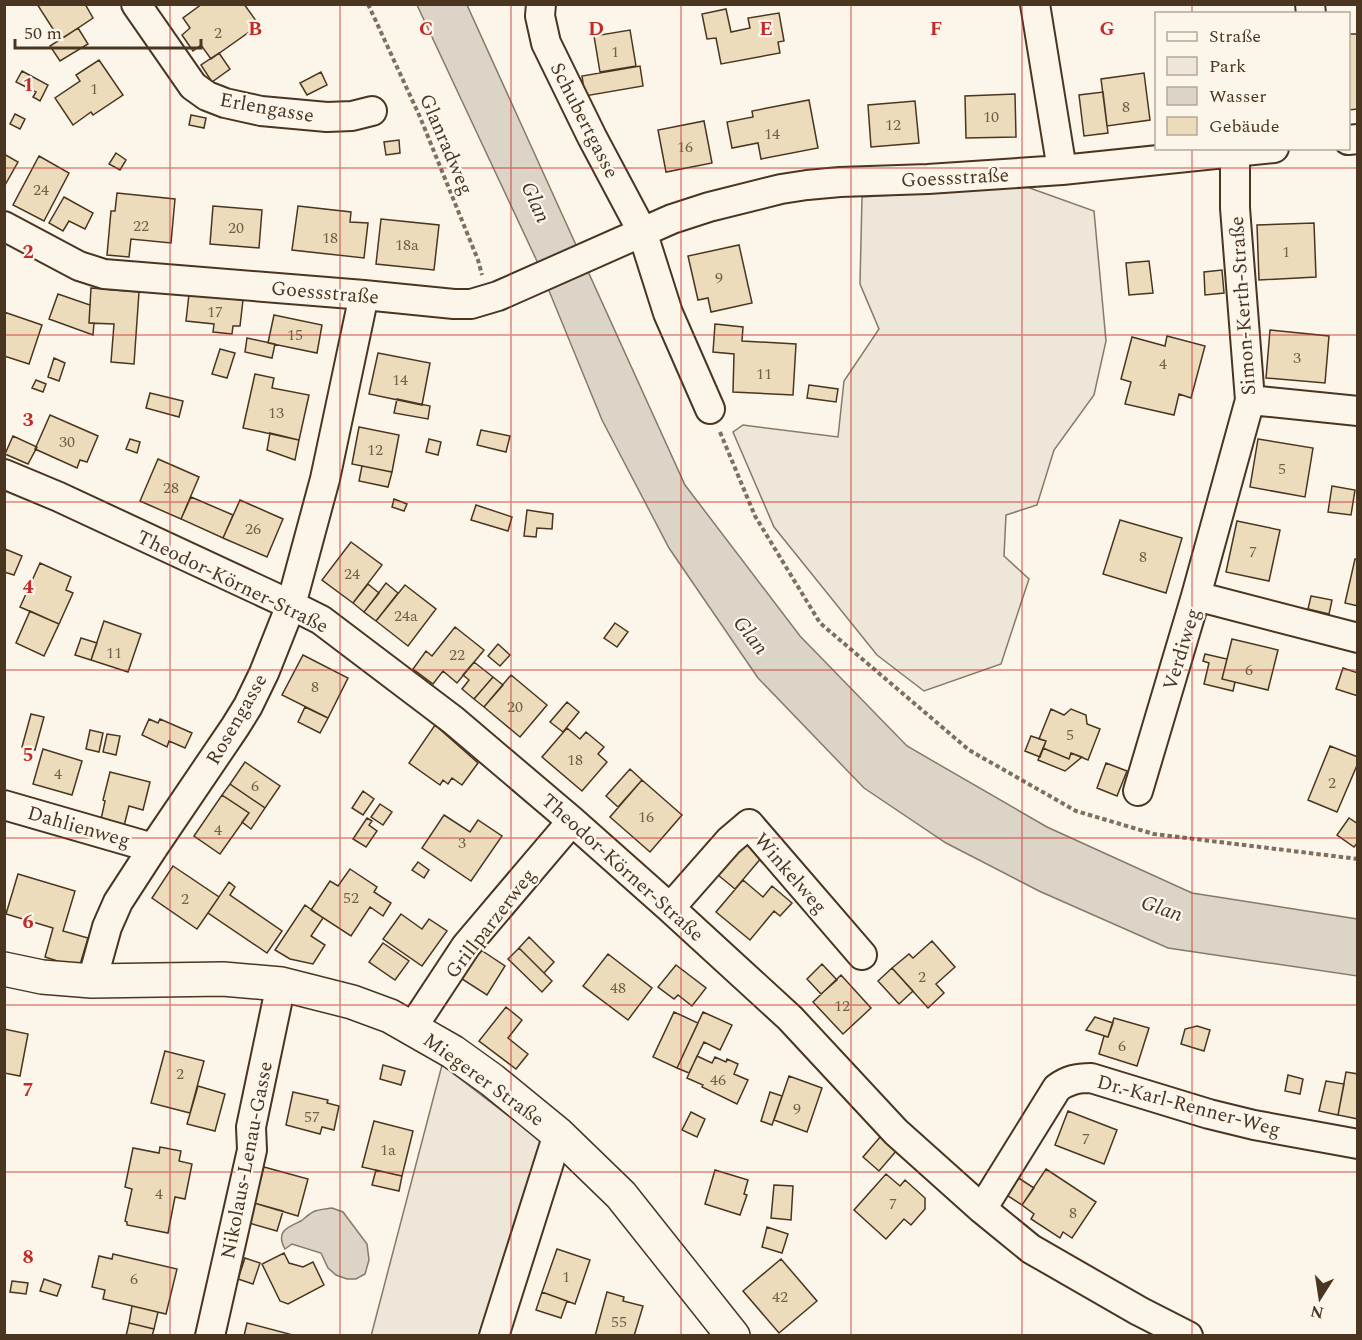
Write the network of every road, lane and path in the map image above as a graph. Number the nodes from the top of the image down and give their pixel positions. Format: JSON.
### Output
{"nodes":[{"id":1,"x":136,"y":4,"type":"edge"},
{"id":2,"x":368,"y":4,"type":"edge"},
{"id":3,"x":541,"y":4,"type":"edge"},
{"id":4,"x":1035,"y":4,"type":"edge"},
{"id":5,"x":372,"y":111,"type":"dead end"},
{"id":6,"x":1258,"y":150,"type":"edge"},
{"id":7,"x":1235,"y":153,"type":"junction"},
{"id":8,"x":1062,"y":170,"type":"junction"},
{"id":9,"x":4,"y":226,"type":"edge"},
{"id":10,"x":642,"y":231,"type":"junction"},
{"id":11,"x":364,"y":295,"type":"junction"},
{"id":12,"x":494,"y":297,"type":"junction"},
{"id":13,"x":1250,"y":400,"type":"junction"},
{"id":14,"x":710,"y":409,"type":"joint"},
{"id":15,"x":1358,"y":411,"type":"edge"},
{"id":16,"x":4,"y":474,"type":"edge"},
{"id":17,"x":1197,"y":596,"type":"junction"},
{"id":18,"x":291,"y":605,"type":"junction"},
{"id":19,"x":1358,"y":638,"type":"edge"},
{"id":20,"x":1138,"y":791,"type":"dead end"},
{"id":21,"x":4,"y":805,"type":"edge"},
{"id":22,"x":572,"y":821,"type":"junction"},
{"id":23,"x":153,"y":848,"type":"junction"},
{"id":24,"x":1358,"y":859,"type":"edge"},
{"id":25,"x":670,"y":908,"type":"junction"},
{"id":26,"x":862,"y":955,"type":"dead end"},
{"id":27,"x":4,"y":969,"type":"edge"},
{"id":28,"x":92,"y":981,"type":"junction"},
{"id":29,"x":281,"y":984,"type":"junction"},
{"id":30,"x":412,"y":1028,"type":"junction"},
{"id":31,"x":558,"y":1134,"type":"junction"},
{"id":32,"x":1358,"y":1144,"type":"edge"},
{"id":33,"x":982,"y":1209,"type":"junction"},
{"id":34,"x":210,"y":1335,"type":"edge"},
{"id":35,"x":494,"y":1335,"type":"edge"},
{"id":36,"x":733,"y":1335,"type":"edge"},
{"id":37,"x":1188,"y":1335,"type":"edge"}],
"edges":[{"from":1,"to":5,"type":"street","name":"Erlengasse"},
{"from":2,"to":12,"type":"path","name":"Glanradweg"},
{"from":3,"to":10,"type":"street","name":"Schubertgasse"},
{"from":4,"to":8,"type":"street"},
{"from":6,"to":7,"type":"street","name":"Goessstraße"},
{"from":7,"to":8,"type":"street","name":"Goessstraße"},
{"from":7,"to":13,"type":"street","name":"Simon-Kerth-Straße"},
{"from":8,"to":10,"type":"street","name":"Goessstraße"},
{"from":9,"to":11,"type":"street","name":"Goessstraße"},
{"from":10,"to":12,"type":"street","name":"Goessstraße"},
{"from":10,"to":14,"type":"street"},
{"from":11,"to":12,"type":"street","name":"Goessstraße"},
{"from":11,"to":18,"type":"street","name":"Rosengasse"},
{"from":13,"to":15,"type":"street"},
{"from":13,"to":17,"type":"street","name":"Simon-Kerth-Straße"},
{"from":14,"to":24,"type":"path"},
{"from":16,"to":18,"type":"street","name":"Theodor-Körner-Straße"},
{"from":17,"to":19,"type":"street","name":"Verdiweg"},
{"from":17,"to":20,"type":"street","name":"Verdiweg"},
{"from":18,"to":22,"type":"street","name":"Theodor-Körner-Straße"},
{"from":18,"to":23,"type":"street","name":"Rosengasse"},
{"from":21,"to":23,"type":"street","name":"Dahlienweg"},
{"from":22,"to":25,"type":"street","name":"Theodor-Körner-Straße"},
{"from":22,"to":30,"type":"street","name":"Grillparzerweg"},
{"from":23,"to":28,"type":"street","name":"Rosengasse"},
{"from":25,"to":26,"type":"street","name":"Winkelweg"},
{"from":25,"to":33,"type":"street","name":"Theodor-Körner-Straße"},
{"from":27,"to":28,"type":"main road","name":"Miegerer Straße"},
{"from":28,"to":29,"type":"main road","name":"Miegerer Straße"},
{"from":29,"to":30,"type":"main road","name":"Miegerer Straße"},
{"from":29,"to":34,"type":"street","name":"Nikolaus-Lenau-Gasse"},
{"from":30,"to":31,"type":"main road","name":"Miegerer Straße"},
{"from":31,"to":35,"type":"street"},
{"from":31,"to":36,"type":"main road","name":"Miegerer Straße"},
{"from":32,"to":33,"type":"street","name":"Dr.-Karl-Renner-Weg"},
{"from":33,"to":37,"type":"street","name":"Theodor-Körner-Straße"}]}
